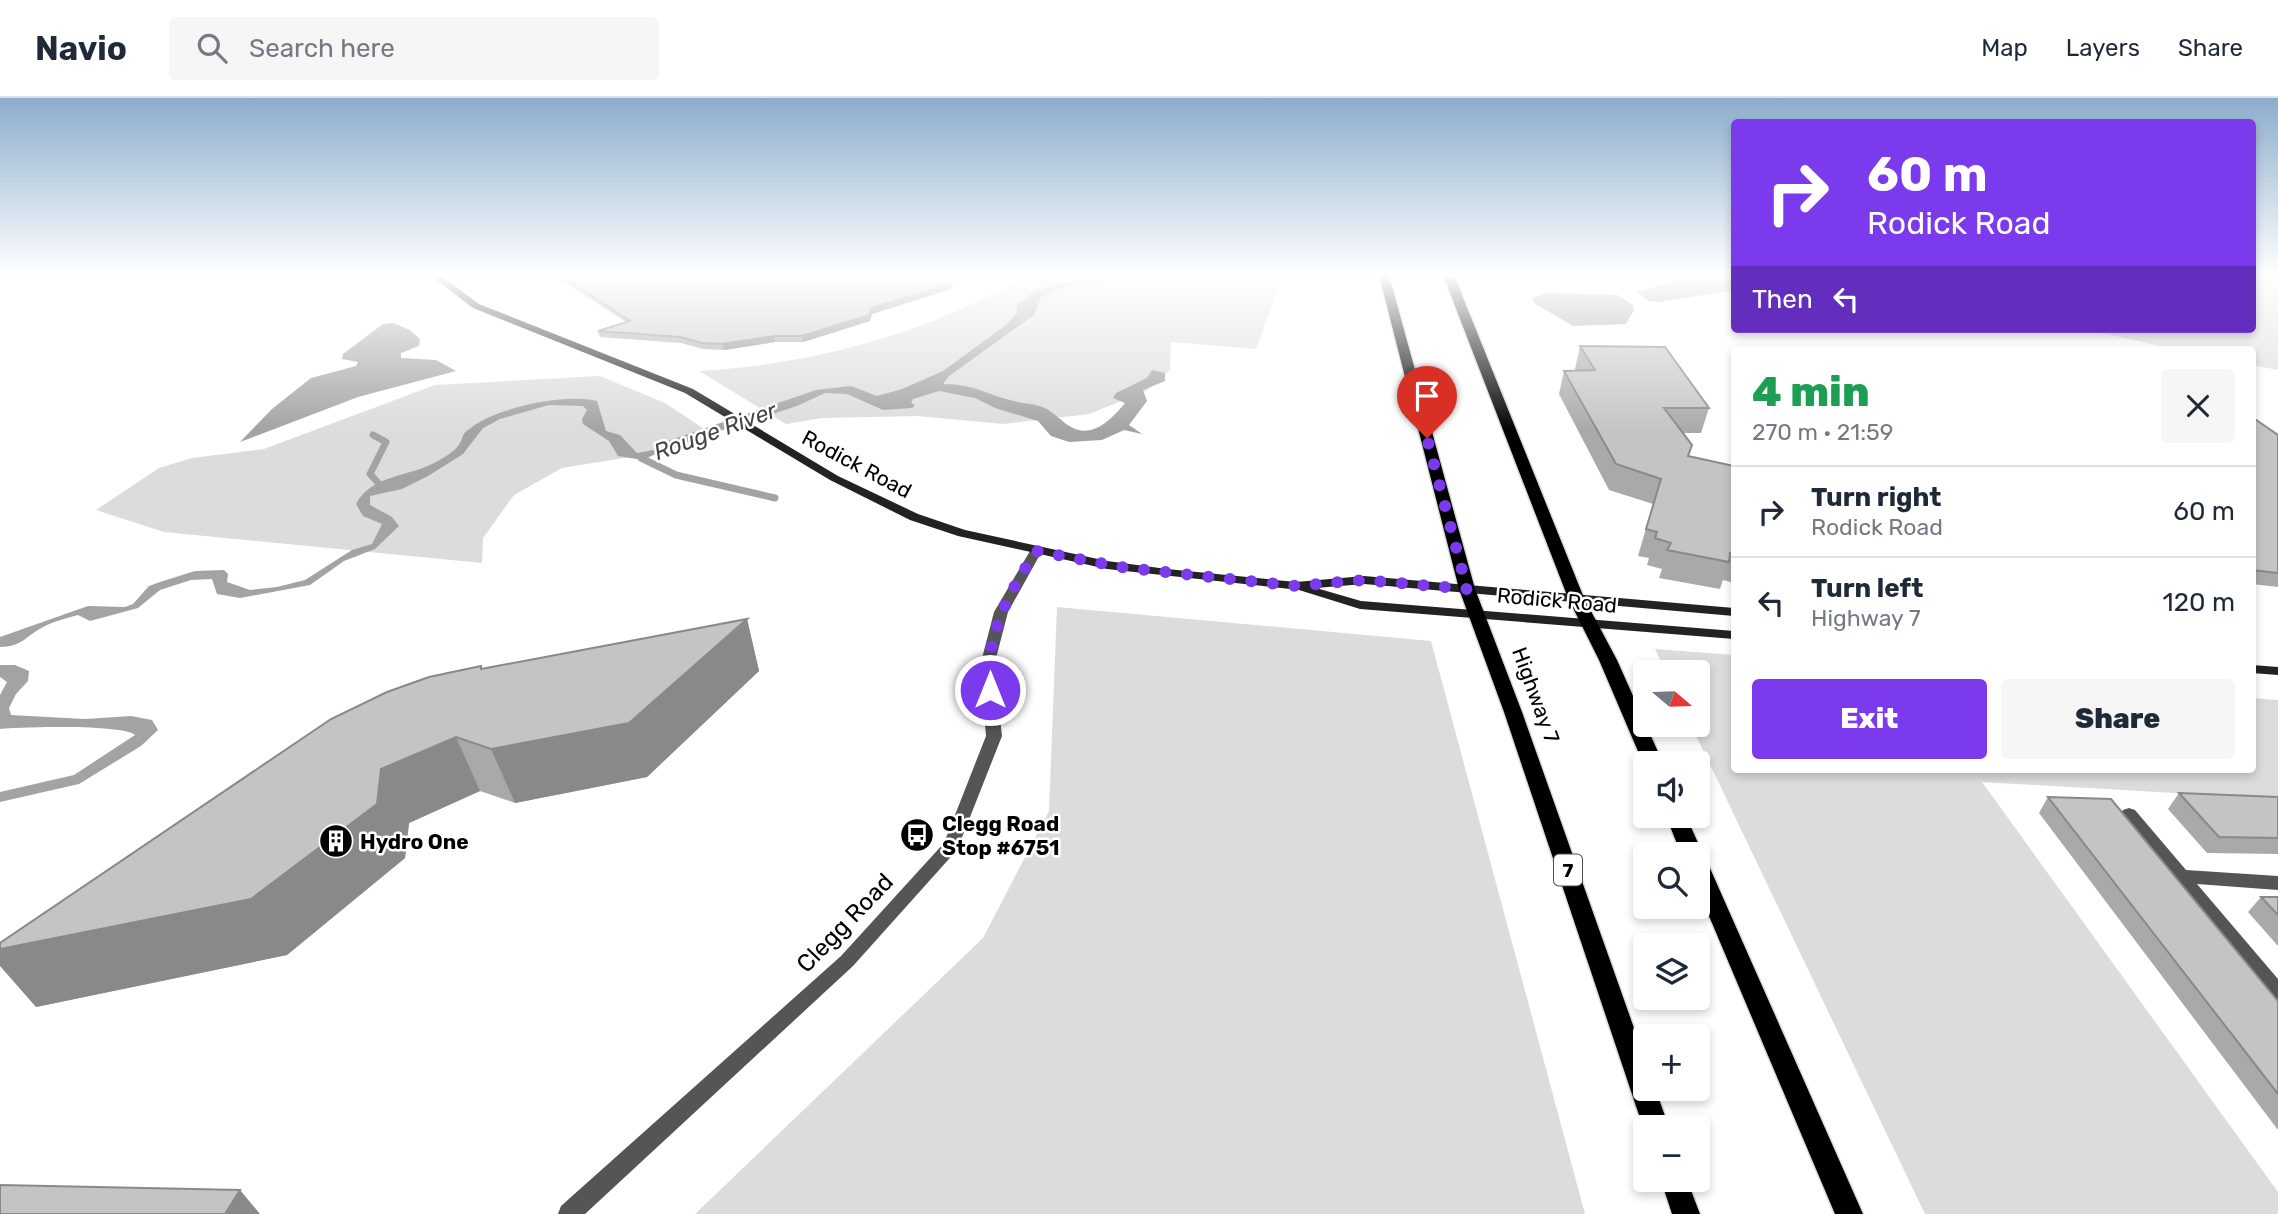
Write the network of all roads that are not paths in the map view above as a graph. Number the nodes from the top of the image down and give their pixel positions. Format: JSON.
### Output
{"nodes":[{"id":1,"x":528,"y":327,"type":"edge"},
{"id":2,"x":1398,"y":327,"type":"edge"},
{"id":3,"x":1469,"y":327,"type":"edge"},
{"id":4,"x":1036,"y":551,"type":"junction"},
{"id":5,"x":1296,"y":586,"type":"junction"},
{"id":6,"x":1467,"y":589,"type":"junction"},
{"id":7,"x":1576,"y":598,"type":"junction"},
{"id":8,"x":1731,"y":612,"type":"edge"},
{"id":9,"x":1478,"y":614,"type":"junction"},
{"id":10,"x":1589,"y":624,"type":"junction"},
{"id":11,"x":1731,"y":635,"type":"edge"},
{"id":12,"x":2256,"y":669,"type":"edge"},
{"id":13,"x":2278,"y":671,"type":"edge"},
{"id":14,"x":1647,"y":751,"type":"edge"},
{"id":15,"x":2129,"y":814,"type":"dead end"},
{"id":16,"x":2179,"y":876,"type":"junction"},
{"id":17,"x":2278,"y":883,"type":"edge"},
{"id":18,"x":1710,"y":894,"type":"edge"},
{"id":19,"x":2278,"y":992,"type":"edge"},
{"id":20,"x":1652,"y":1115,"type":"edge"},
{"id":21,"x":1679,"y":1192,"type":"edge"},
{"id":22,"x":569,"y":1214,"type":"edge"},
{"id":23,"x":1686,"y":1214,"type":"edge"},
{"id":24,"x":1849,"y":1214,"type":"edge"}],
"edges":[{"from":1,"to":4,"type":"main road","name":"Rodick Road"},
{"from":2,"to":6,"type":"main road","name":"Highway 7","number":"7"},
{"from":3,"to":7,"type":"main road"},
{"from":4,"to":5,"type":"main road","name":"Rodick Road"},
{"from":4,"to":22,"type":"street","name":"Clegg Road"},
{"from":5,"to":6,"type":"main road","name":"Rodick Road"},
{"from":5,"to":9,"type":"main road","name":"Rodick Road"},
{"from":6,"to":7,"type":"main road","name":"Rodick Road"},
{"from":6,"to":9,"type":"main road","name":"Highway 7","number":"7"},
{"from":7,"to":8,"type":"main road","name":"Rodick Road"},
{"from":7,"to":10,"type":"main road"},
{"from":9,"to":10,"type":"main road","name":"Rodick Road"},
{"from":9,"to":20,"type":"main road","name":"Highway 7","number":"7"},
{"from":10,"to":11,"type":"main road","name":"Rodick Road"},
{"from":10,"to":14,"type":"main road"},
{"from":12,"to":13,"type":"main road"},
{"from":15,"to":16,"type":"street"},
{"from":16,"to":17,"type":"street"},
{"from":16,"to":19,"type":"street"},
{"from":18,"to":24,"type":"main road"},
{"from":21,"to":23,"type":"main road"}]}
